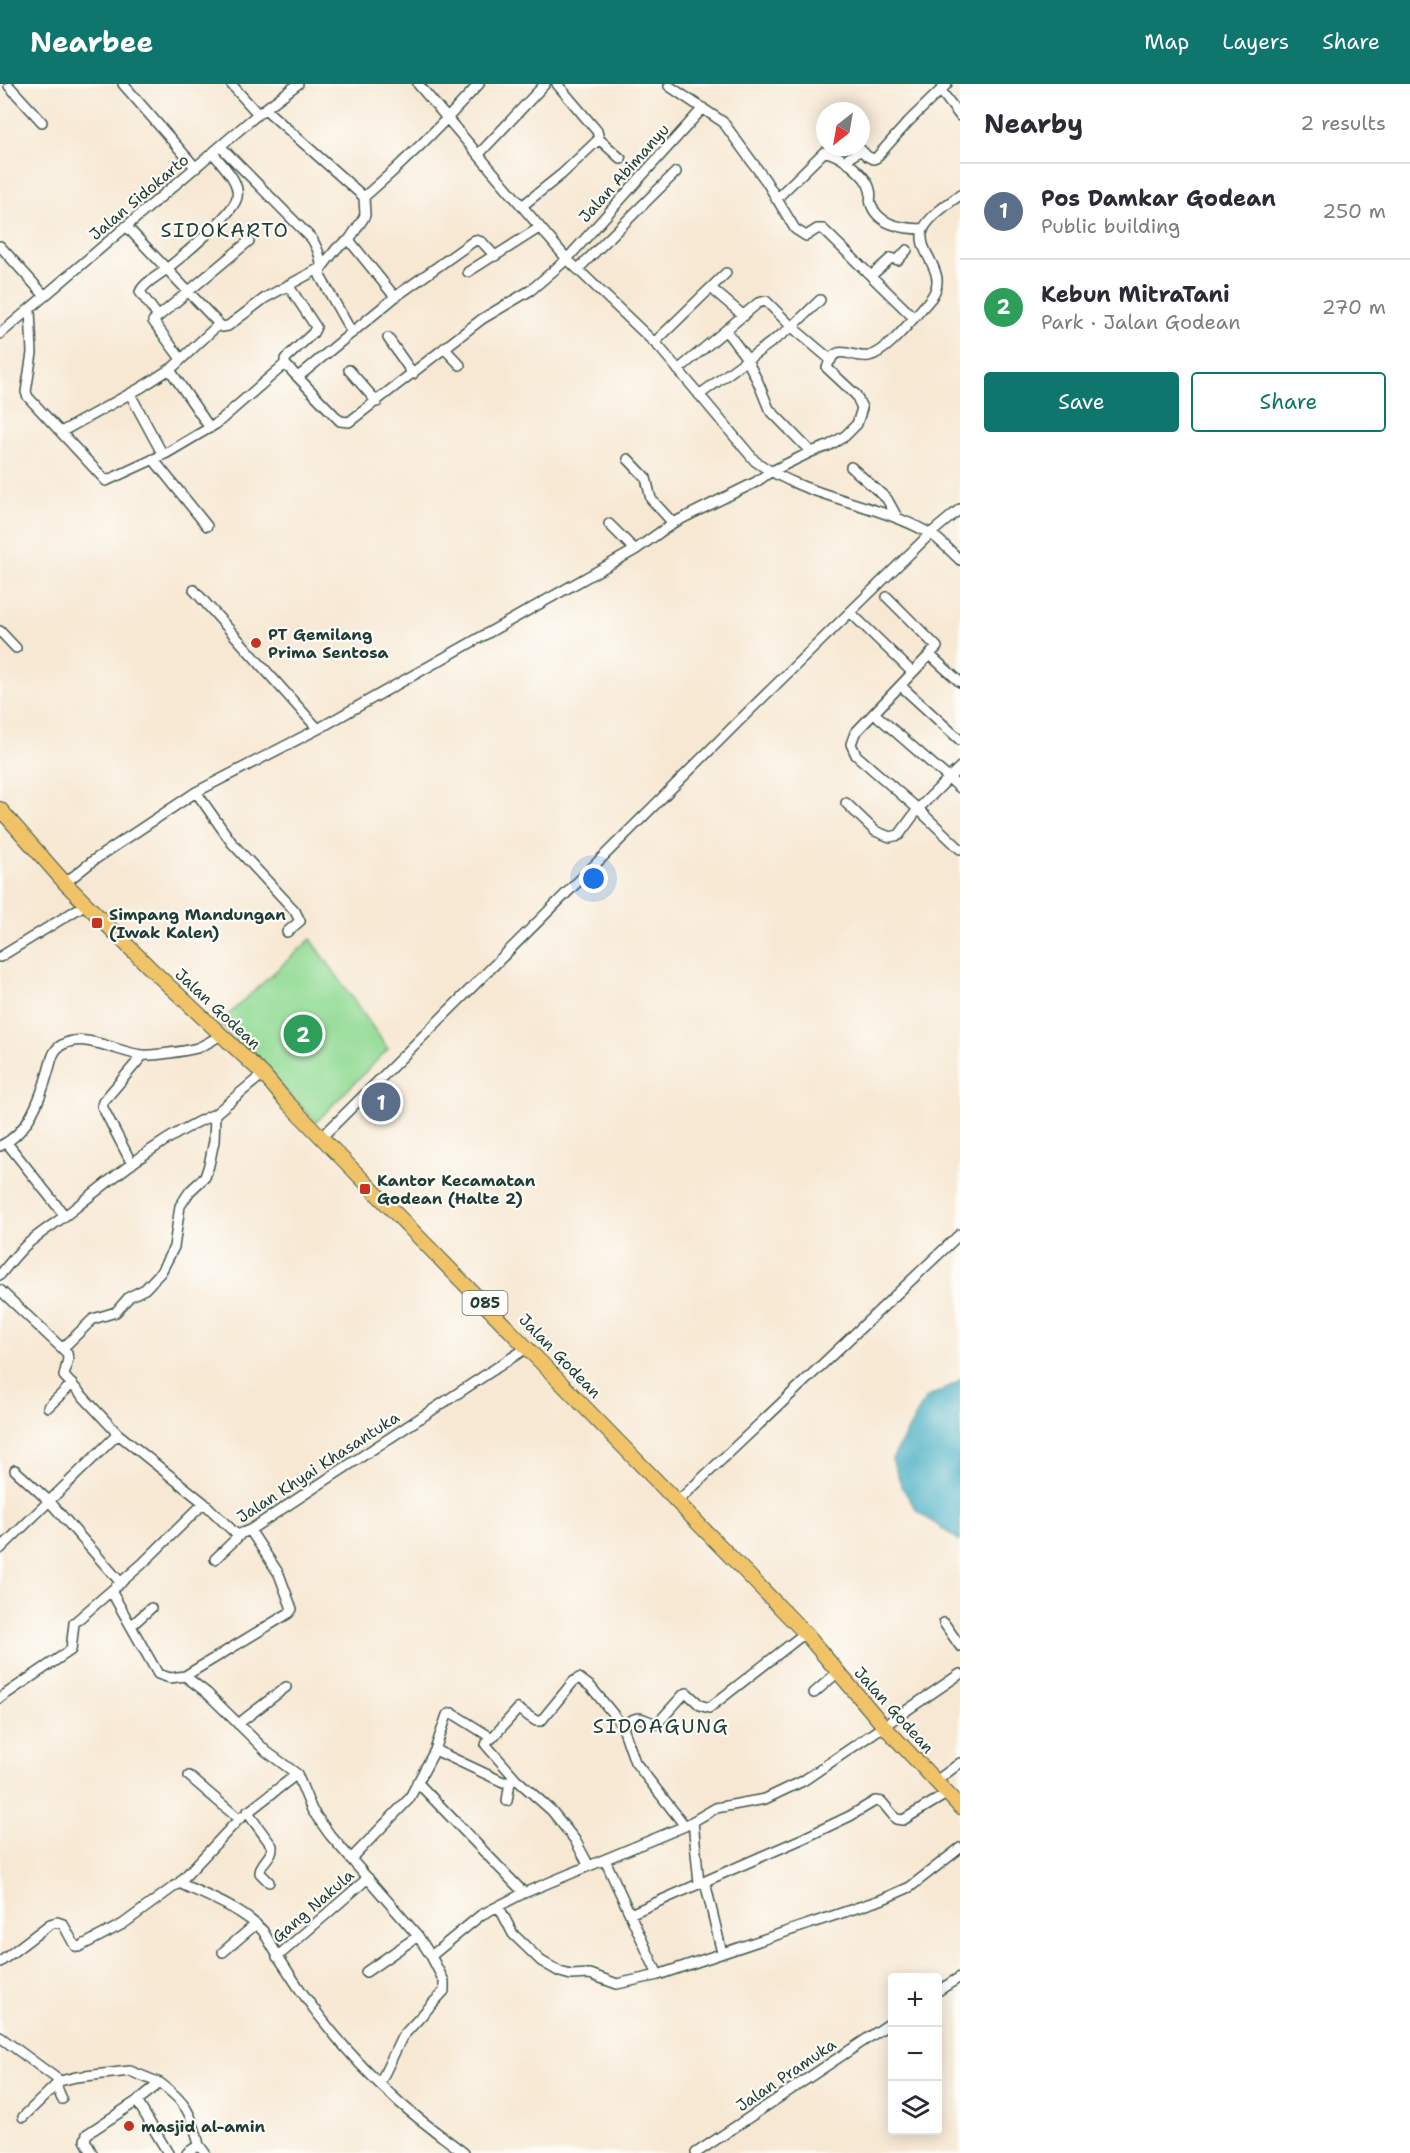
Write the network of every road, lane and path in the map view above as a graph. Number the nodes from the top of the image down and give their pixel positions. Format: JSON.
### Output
{"nodes":[{"id":1,"x":123,"y":84,"type":"edge"},
{"id":2,"x":231,"y":84,"type":"edge"},
{"id":3,"x":298,"y":84,"type":"edge"},
{"id":4,"x":418,"y":84,"type":"edge"},
{"id":5,"x":479,"y":84,"type":"edge"},
{"id":6,"x":545,"y":84,"type":"edge"},
{"id":7,"x":7,"y":85,"type":"edge"},
{"id":8,"x":670,"y":85,"type":"edge"},
{"id":9,"x":563,"y":86,"type":"edge"},
{"id":10,"x":944,"y":87,"type":"edge"},
{"id":11,"x":703,"y":108,"type":"junction"},
{"id":12,"x":262,"y":112,"type":"junction"},
{"id":13,"x":960,"y":116,"type":"edge"},
{"id":14,"x":448,"y":118,"type":"junction"},
{"id":15,"x":42,"y":122,"type":"dead end"},
{"id":16,"x":599,"y":139,"type":"junction"},
{"id":17,"x":217,"y":150,"type":"junction"},
{"id":18,"x":479,"y":154,"type":"junction"},
{"id":19,"x":621,"y":159,"type":"dead end"},
{"id":20,"x":846,"y":160,"type":"junction"},
{"id":21,"x":196,"y":168,"type":"junction"},
{"id":22,"x":676,"y":172,"type":"dead end"},
{"id":23,"x":960,"y":195,"type":"edge"},
{"id":24,"x":364,"y":197,"type":"junction"},
{"id":25,"x":776,"y":199,"type":"junction"},
{"id":26,"x":522,"y":206,"type":"junction"},
{"id":27,"x":126,"y":226,"type":"junction"},
{"id":28,"x":540,"y":228,"type":"junction"},
{"id":29,"x":923,"y":230,"type":"junction"},
{"id":30,"x":349,"y":240,"type":"junction"},
{"id":31,"x":249,"y":241,"type":"dead end"},
{"id":32,"x":0,"y":246,"type":"edge"},
{"id":33,"x":907,"y":250,"type":"dead end"},
{"id":34,"x":493,"y":256,"type":"junction"},
{"id":35,"x":567,"y":259,"type":"junction"},
{"id":36,"x":322,"y":267,"type":"junction"},
{"id":37,"x":166,"y":269,"type":"junction"},
{"id":38,"x":578,"y":269,"type":"junction"},
{"id":39,"x":468,"y":272,"type":"dead end"},
{"id":40,"x":726,"y":273,"type":"dead end"},
{"id":41,"x":871,"y":276,"type":"junction"},
{"id":42,"x":288,"y":285,"type":"junction"},
{"id":43,"x":711,"y":288,"type":"junction"},
{"id":44,"x":188,"y":292,"type":"junction"},
{"id":45,"x":45,"y":296,"type":"junction"},
{"id":46,"x":395,"y":297,"type":"junction"},
{"id":47,"x":820,"y":300,"type":"dead end"},
{"id":48,"x":30,"y":310,"type":"junction"},
{"id":49,"x":157,"y":315,"type":"junction"},
{"id":50,"x":744,"y":316,"type":"junction"},
{"id":51,"x":914,"y":318,"type":"junction"},
{"id":52,"x":219,"y":324,"type":"junction"},
{"id":53,"x":792,"y":327,"type":"junction"},
{"id":54,"x":726,"y":331,"type":"junction"},
{"id":55,"x":352,"y":333,"type":"junction"},
{"id":56,"x":0,"y":334,"type":"edge"},
{"id":57,"x":388,"y":338,"type":"dead end"},
{"id":58,"x":655,"y":342,"type":"junction"},
{"id":59,"x":444,"y":348,"type":"junction"},
{"id":60,"x":181,"y":359,"type":"junction"},
{"id":61,"x":831,"y":360,"type":"junction"},
{"id":62,"x":747,"y":361,"type":"junction"},
{"id":63,"x":285,"y":364,"type":"junction"},
{"id":64,"x":460,"y":365,"type":"dead end"},
{"id":65,"x":170,"y":369,"type":"junction"},
{"id":66,"x":349,"y":370,"type":"dead end"},
{"id":67,"x":678,"y":370,"type":"junction"},
{"id":68,"x":413,"y":374,"type":"junction"},
{"id":69,"x":298,"y":377,"type":"junction"},
{"id":70,"x":130,"y":394,"type":"junction"},
{"id":71,"x":699,"y":395,"type":"junction"},
{"id":72,"x":377,"y":402,"type":"junction"},
{"id":73,"x":210,"y":428,"type":"junction"},
{"id":74,"x":61,"y":432,"type":"junction"},
{"id":75,"x":811,"y":452,"type":"junction"},
{"id":76,"x":163,"y":455,"type":"junction"},
{"id":77,"x":153,"y":459,"type":"junction"},
{"id":78,"x":628,"y":459,"type":"dead end"},
{"id":79,"x":851,"y":467,"type":"dead end"},
{"id":80,"x":770,"y":472,"type":"junction"},
{"id":81,"x":960,"y":509,"type":"edge"},
{"id":82,"x":898,"y":519,"type":"junction"},
{"id":83,"x":609,"y":524,"type":"dead end"},
{"id":84,"x":673,"y":524,"type":"junction"},
{"id":85,"x":207,"y":526,"type":"dead end"},
{"id":86,"x":931,"y":533,"type":"junction"},
{"id":87,"x":635,"y":550,"type":"junction"},
{"id":88,"x":960,"y":560,"type":"edge"},
{"id":89,"x":194,"y":590,"type":"dead end"},
{"id":90,"x":887,"y":597,"type":"dead end"},
{"id":91,"x":850,"y":612,"type":"junction"},
{"id":92,"x":0,"y":631,"type":"edge"},
{"id":93,"x":16,"y":648,"type":"dead end"},
{"id":94,"x":930,"y":655,"type":"junction"},
{"id":95,"x":912,"y":672,"type":"junction"},
{"id":96,"x":960,"y":682,"type":"edge"},
{"id":97,"x":901,"y":686,"type":"junction"},
{"id":98,"x":875,"y":714,"type":"junction"},
{"id":99,"x":318,"y":729,"type":"junction"},
{"id":100,"x":960,"y":740,"type":"edge"},
{"id":101,"x":960,"y":767,"type":"edge"},
{"id":102,"x":950,"y":778,"type":"junction"},
{"id":103,"x":960,"y":788,"type":"edge"},
{"id":104,"x":196,"y":792,"type":"junction"},
{"id":105,"x":846,"y":803,"type":"dead end"},
{"id":106,"x":0,"y":809,"type":"edge"},
{"id":107,"x":918,"y":809,"type":"junction"},
{"id":108,"x":960,"y":849,"type":"edge"},
{"id":109,"x":65,"y":883,"type":"junction"},
{"id":110,"x":86,"y":904,"type":"junction"},
{"id":111,"x":287,"y":932,"type":"dead end"},
{"id":112,"x":0,"y":957,"type":"edge"},
{"id":113,"x":221,"y":1035,"type":"junction"},
{"id":114,"x":143,"y":1055,"type":"junction"},
{"id":115,"x":263,"y":1074,"type":"junction"},
{"id":116,"x":215,"y":1114,"type":"junction"},
{"id":117,"x":322,"y":1137,"type":"junction"},
{"id":118,"x":4,"y":1145,"type":"edge"},
{"id":119,"x":132,"y":1164,"type":"junction"},
{"id":120,"x":65,"y":1216,"type":"junction"},
{"id":121,"x":960,"y":1234,"type":"edge"},
{"id":122,"x":0,"y":1275,"type":"edge"},
{"id":123,"x":0,"y":1290,"type":"edge"},
{"id":124,"x":63,"y":1347,"type":"junction"},
{"id":125,"x":528,"y":1347,"type":"junction"},
{"id":126,"x":72,"y":1384,"type":"junction"},
{"id":127,"x":48,"y":1407,"type":"dead end"},
{"id":128,"x":118,"y":1434,"type":"junction"},
{"id":129,"x":15,"y":1470,"type":"dead end"},
{"id":130,"x":50,"y":1502,"type":"junction"},
{"id":131,"x":677,"y":1502,"type":"junction"},
{"id":132,"x":204,"y":1503,"type":"junction"},
{"id":133,"x":250,"y":1530,"type":"junction"},
{"id":134,"x":240,"y":1535,"type":"junction"},
{"id":135,"x":0,"y":1550,"type":"edge"},
{"id":136,"x":215,"y":1558,"type":"dead end"},
{"id":137,"x":121,"y":1582,"type":"junction"},
{"id":138,"x":111,"y":1591,"type":"junction"},
{"id":139,"x":151,"y":1608,"type":"dead end"},
{"id":140,"x":944,"y":1623,"type":"dead end"},
{"id":141,"x":131,"y":1626,"type":"junction"},
{"id":142,"x":805,"y":1633,"type":"junction"},
{"id":143,"x":960,"y":1646,"type":"edge"},
{"id":144,"x":838,"y":1672,"type":"junction"},
{"id":145,"x":960,"y":1674,"type":"edge"},
{"id":146,"x":184,"y":1676,"type":"junction"},
{"id":147,"x":286,"y":1686,"type":"dead end"},
{"id":148,"x":814,"y":1693,"type":"dead end"},
{"id":149,"x":0,"y":1698,"type":"edge"},
{"id":150,"x":238,"y":1724,"type":"junction"},
{"id":151,"x":622,"y":1725,"type":"junction"},
{"id":152,"x":883,"y":1725,"type":"junction"},
{"id":153,"x":489,"y":1737,"type":"junction"},
{"id":154,"x":435,"y":1750,"type":"junction"},
{"id":155,"x":960,"y":1763,"type":"edge"},
{"id":156,"x":297,"y":1774,"type":"junction"},
{"id":157,"x":189,"y":1776,"type":"dead end"},
{"id":158,"x":513,"y":1781,"type":"junction"},
{"id":159,"x":936,"y":1781,"type":"junction"},
{"id":160,"x":417,"y":1782,"type":"junction"},
{"id":161,"x":948,"y":1793,"type":"junction"},
{"id":162,"x":507,"y":1801,"type":"dead end"},
{"id":163,"x":960,"y":1807,"type":"edge"},
{"id":164,"x":247,"y":1812,"type":"junction"},
{"id":165,"x":239,"y":1819,"type":"junction"},
{"id":166,"x":689,"y":1824,"type":"junction"},
{"id":167,"x":960,"y":1848,"type":"edge"},
{"id":168,"x":351,"y":1859,"type":"junction"},
{"id":169,"x":605,"y":1860,"type":"junction"},
{"id":170,"x":589,"y":1866,"type":"junction"},
{"id":171,"x":368,"y":1878,"type":"junction"},
{"id":172,"x":269,"y":1882,"type":"dead end"},
{"id":173,"x":179,"y":1883,"type":"junction"},
{"id":174,"x":702,"y":1883,"type":"junction"},
{"id":175,"x":524,"y":1893,"type":"junction"},
{"id":176,"x":499,"y":1907,"type":"junction"},
{"id":177,"x":630,"y":1914,"type":"junction"},
{"id":178,"x":256,"y":1924,"type":"junction"},
{"id":179,"x":418,"y":1936,"type":"junction"},
{"id":180,"x":224,"y":1952,"type":"dead end"},
{"id":181,"x":722,"y":1953,"type":"junction"},
{"id":182,"x":431,"y":1956,"type":"junction"},
{"id":183,"x":277,"y":1957,"type":"junction"},
{"id":184,"x":0,"y":1962,"type":"edge"},
{"id":185,"x":366,"y":1972,"type":"dead end"},
{"id":186,"x":658,"y":1975,"type":"junction"},
{"id":187,"x":960,"y":1977,"type":"edge"},
{"id":188,"x":942,"y":1988,"type":"edge"},
{"id":189,"x":888,"y":2025,"type":"edge"},
{"id":190,"x":0,"y":2037,"type":"edge"},
{"id":191,"x":58,"y":2083,"type":"junction"},
{"id":192,"x":160,"y":2083,"type":"junction"},
{"id":193,"x":380,"y":2083,"type":"junction"},
{"id":194,"x":62,"y":2099,"type":"dead end"},
{"id":195,"x":137,"y":2101,"type":"junction"},
{"id":196,"x":23,"y":2117,"type":"dead end"},
{"id":197,"x":202,"y":2149,"type":"edge"},
{"id":198,"x":92,"y":2153,"type":"edge"},
{"id":199,"x":168,"y":2153,"type":"edge"},
{"id":200,"x":187,"y":2153,"type":"edge"},
{"id":201,"x":464,"y":2153,"type":"edge"},
{"id":202,"x":696,"y":2153,"type":"edge"}],
"edges":[{"from":1,"to":21,"type":"street"},
{"from":2,"to":12,"type":"street"},
{"from":3,"to":12,"type":"street","name":"Jalan Sidokarto"},
{"from":4,"to":14,"type":"street"},
{"from":5,"to":14,"type":"street"},
{"from":6,"to":18,"type":"street"},
{"from":7,"to":15,"type":"street"},
{"from":8,"to":11,"type":"street"},
{"from":9,"to":16,"type":"street"},
{"from":10,"to":13,"type":"street"},
{"from":10,"to":20,"type":"street"},
{"from":11,"to":25,"type":"street"},
{"from":11,"to":35,"type":"street","name":"Jalan Abimanyu"},
{"from":12,"to":17,"type":"street","name":"Jalan Sidokarto"},
{"from":12,"to":24,"type":"street"},
{"from":14,"to":18,"type":"street"},
{"from":14,"to":24,"type":"street"},
{"from":16,"to":19,"type":"street"},
{"from":16,"to":26,"type":"street"},
{"from":17,"to":21,"type":"street","name":"Jalan Sidokarto"},
{"from":17,"to":36,"type":"street"},
{"from":17,"to":37,"type":"street"},
{"from":18,"to":26,"type":"street"},
{"from":20,"to":25,"type":"street"},
{"from":20,"to":29,"type":"street"},
{"from":21,"to":27,"type":"street","name":"Jalan Sidokarto"},
{"from":22,"to":38,"type":"street"},
{"from":23,"to":29,"type":"street"},
{"from":24,"to":30,"type":"street"},
{"from":25,"to":41,"type":"street"},
{"from":26,"to":28,"type":"street"},
{"from":27,"to":37,"type":"street"},
{"from":27,"to":45,"type":"street","name":"Jalan Sidokarto"},
{"from":28,"to":34,"type":"street"},
{"from":28,"to":35,"type":"street"},
{"from":29,"to":51,"type":"street"},
{"from":30,"to":36,"type":"street"},
{"from":30,"to":46,"type":"street"},
{"from":31,"to":44,"type":"street"},
{"from":32,"to":45,"type":"street"},
{"from":33,"to":41,"type":"street"},
{"from":34,"to":39,"type":"street"},
{"from":34,"to":46,"type":"street"},
{"from":35,"to":38,"type":"street"},
{"from":35,"to":59,"type":"street","name":"Jalan Abimanyu"},
{"from":36,"to":42,"type":"street"},
{"from":36,"to":55,"type":"street"},
{"from":37,"to":44,"type":"street"},
{"from":37,"to":49,"type":"street"},
{"from":38,"to":58,"type":"street"},
{"from":40,"to":43,"type":"street"},
{"from":41,"to":51,"type":"street"},
{"from":42,"to":52,"type":"street"},
{"from":42,"to":63,"type":"street"},
{"from":43,"to":50,"type":"street"},
{"from":43,"to":58,"type":"street"},
{"from":44,"to":49,"type":"street"},
{"from":44,"to":52,"type":"street"},
{"from":45,"to":48,"type":"street","name":"Jalan Sidokarto"},
{"from":46,"to":55,"type":"street"},
{"from":47,"to":53,"type":"street"},
{"from":48,"to":56,"type":"street","name":"Jalan Sidokarto"},
{"from":48,"to":74,"type":"street"},
{"from":49,"to":60,"type":"street"},
{"from":50,"to":53,"type":"street"},
{"from":50,"to":54,"type":"street"},
{"from":51,"to":61,"type":"street"},
{"from":52,"to":60,"type":"street"},
{"from":53,"to":61,"type":"street"},
{"from":53,"to":62,"type":"street"},
{"from":54,"to":62,"type":"street"},
{"from":54,"to":67,"type":"street"},
{"from":55,"to":69,"type":"street"},
{"from":57,"to":68,"type":"street"},
{"from":58,"to":67,"type":"street"},
{"from":59,"to":64,"type":"street"},
{"from":59,"to":68,"type":"street","name":"Jalan Abimanyu"},
{"from":60,"to":65,"type":"street"},
{"from":61,"to":75,"type":"street"},
{"from":62,"to":71,"type":"street"},
{"from":62,"to":75,"type":"street"},
{"from":63,"to":69,"type":"street"},
{"from":63,"to":73,"type":"street"},
{"from":65,"to":70,"type":"street"},
{"from":65,"to":73,"type":"street"},
{"from":66,"to":72,"type":"street"},
{"from":67,"to":71,"type":"street"},
{"from":68,"to":72,"type":"street","name":"Jalan Abimanyu"},
{"from":69,"to":72,"type":"street","name":"Jalan Abimanyu"},
{"from":70,"to":74,"type":"street"},
{"from":70,"to":76,"type":"street"},
{"from":71,"to":80,"type":"street"},
{"from":73,"to":76,"type":"street"},
{"from":74,"to":77,"type":"street"},
{"from":75,"to":80,"type":"street"},
{"from":76,"to":77,"type":"street"},
{"from":77,"to":85,"type":"street"},
{"from":78,"to":84,"type":"street"},
{"from":79,"to":82,"type":"street"},
{"from":80,"to":82,"type":"street"},
{"from":80,"to":84,"type":"street"},
{"from":81,"to":86,"type":"street"},
{"from":82,"to":86,"type":"street"},
{"from":83,"to":87,"type":"street"},
{"from":84,"to":87,"type":"street"},
{"from":86,"to":88,"type":"street"},
{"from":86,"to":91,"type":"street"},
{"from":87,"to":99,"type":"street"},
{"from":89,"to":99,"type":"street"},
{"from":90,"to":94,"type":"street"},
{"from":91,"to":95,"type":"street"},
{"from":91,"to":117,"type":"street"},
{"from":92,"to":93,"type":"street"},
{"from":94,"to":95,"type":"street"},
{"from":94,"to":96,"type":"street"},
{"from":95,"to":97,"type":"street"},
{"from":97,"to":98,"type":"street"},
{"from":97,"to":100,"type":"street"},
{"from":98,"to":102,"type":"street"},
{"from":98,"to":107,"type":"street"},
{"from":99,"to":104,"type":"street"},
{"from":101,"to":102,"type":"street"},
{"from":102,"to":103,"type":"street"},
{"from":102,"to":107,"type":"street"},
{"from":104,"to":109,"type":"street"},
{"from":104,"to":111,"type":"street"},
{"from":105,"to":107,"type":"street"},
{"from":106,"to":109,"type":"main road","name":"Jalan Godean","number":"085"},
{"from":107,"to":108,"type":"street"},
{"from":109,"to":110,"type":"main road","name":"Jalan Godean","number":"085"},
{"from":110,"to":112,"type":"street"},
{"from":110,"to":113,"type":"main road","name":"Jalan Godean","number":"085"},
{"from":113,"to":114,"type":"street"},
{"from":113,"to":115,"type":"main road","name":"Jalan Godean","number":"085"},
{"from":114,"to":118,"type":"street"},
{"from":114,"to":119,"type":"street"},
{"from":115,"to":116,"type":"street"},
{"from":115,"to":117,"type":"main road","name":"Jalan Godean","number":"085"},
{"from":116,"to":119,"type":"street"},
{"from":116,"to":124,"type":"street"},
{"from":117,"to":125,"type":"main road","name":"Jalan Godean","number":"085"},
{"from":118,"to":120,"type":"street"},
{"from":119,"to":120,"type":"street"},
{"from":120,"to":122,"type":"street"},
{"from":121,"to":131,"type":"street"},
{"from":123,"to":124,"type":"street"},
{"from":124,"to":126,"type":"street"},
{"from":125,"to":131,"type":"main road","name":"Jalan Godean","number":"085"},
{"from":125,"to":133,"type":"street","name":"Jalan Khyai Khasantuka"},
{"from":126,"to":127,"type":"street"},
{"from":126,"to":128,"type":"street","name":"Jalan Khyai Khasantuka"},
{"from":128,"to":130,"type":"street"},
{"from":128,"to":132,"type":"street","name":"Jalan Khyai Khasantuka"},
{"from":129,"to":130,"type":"street"},
{"from":130,"to":135,"type":"street"},
{"from":130,"to":137,"type":"street"},
{"from":131,"to":142,"type":"main road","name":"Jalan Godean","number":"085"},
{"from":132,"to":134,"type":"street","name":"Jalan Khyai Khasantuka"},
{"from":132,"to":137,"type":"street"},
{"from":133,"to":134,"type":"street","name":"Jalan Khyai Khasantuka"},
{"from":133,"to":146,"type":"street"},
{"from":134,"to":136,"type":"street"},
{"from":137,"to":138,"type":"street"},
{"from":138,"to":141,"type":"street"},
{"from":138,"to":149,"type":"street"},
{"from":139,"to":141,"type":"street"},
{"from":140,"to":143,"type":"street"},
{"from":141,"to":146,"type":"street"},
{"from":142,"to":144,"type":"main road","name":"Jalan Godean","number":"085"},
{"from":142,"to":151,"type":"street"},
{"from":144,"to":148,"type":"street"},
{"from":144,"to":152,"type":"main road","name":"Jalan Godean","number":"085"},
{"from":145,"to":152,"type":"street"},
{"from":146,"to":150,"type":"street"},
{"from":147,"to":150,"type":"street"},
{"from":150,"to":156,"type":"street"},
{"from":151,"to":153,"type":"street"},
{"from":151,"to":166,"type":"street"},
{"from":152,"to":159,"type":"main road","name":"Jalan Godean","number":"085"},
{"from":152,"to":166,"type":"street"},
{"from":153,"to":154,"type":"street"},
{"from":153,"to":158,"type":"street"},
{"from":154,"to":158,"type":"street"},
{"from":154,"to":160,"type":"street"},
{"from":155,"to":159,"type":"street"},
{"from":156,"to":164,"type":"street"},
{"from":156,"to":168,"type":"street"},
{"from":157,"to":165,"type":"street"},
{"from":158,"to":162,"type":"street"},
{"from":158,"to":170,"type":"street"},
{"from":159,"to":161,"type":"main road","name":"Jalan Godean","number":"085"},
{"from":160,"to":168,"type":"street"},
{"from":160,"to":175,"type":"street"},
{"from":161,"to":163,"type":"main road","name":"Jalan Godean","number":"085"},
{"from":161,"to":174,"type":"street"},
{"from":164,"to":165,"type":"street"},
{"from":164,"to":172,"type":"street"},
{"from":165,"to":173,"type":"street"},
{"from":166,"to":169,"type":"street"},
{"from":166,"to":174,"type":"street"},
{"from":167,"to":181,"type":"street"},
{"from":168,"to":171,"type":"street"},
{"from":169,"to":170,"type":"street"},
{"from":169,"to":177,"type":"street"},
{"from":170,"to":175,"type":"street"},
{"from":171,"to":179,"type":"street"},
{"from":171,"to":183,"type":"street","name":"Gang Nakula"},
{"from":173,"to":178,"type":"street"},
{"from":173,"to":184,"type":"street"},
{"from":174,"to":177,"type":"street"},
{"from":174,"to":181,"type":"street"},
{"from":175,"to":176,"type":"street"},
{"from":176,"to":182,"type":"street"},
{"from":176,"to":186,"type":"street"},
{"from":177,"to":186,"type":"street"},
{"from":178,"to":180,"type":"street"},
{"from":178,"to":183,"type":"street"},
{"from":179,"to":182,"type":"street"},
{"from":179,"to":185,"type":"street"},
{"from":181,"to":186,"type":"street"},
{"from":182,"to":193,"type":"street"},
{"from":183,"to":193,"type":"street"},
{"from":187,"to":188,"type":"street"},
{"from":189,"to":202,"type":"street","name":"Jalan Pramuka"},
{"from":190,"to":191,"type":"street"},
{"from":191,"to":192,"type":"street"},
{"from":191,"to":194,"type":"street"},
{"from":191,"to":196,"type":"street"},
{"from":192,"to":195,"type":"street"},
{"from":192,"to":197,"type":"street"},
{"from":193,"to":201,"type":"street"},
{"from":195,"to":198,"type":"street"},
{"from":195,"to":199,"type":"street"},
{"from":197,"to":200,"type":"street"}]}
